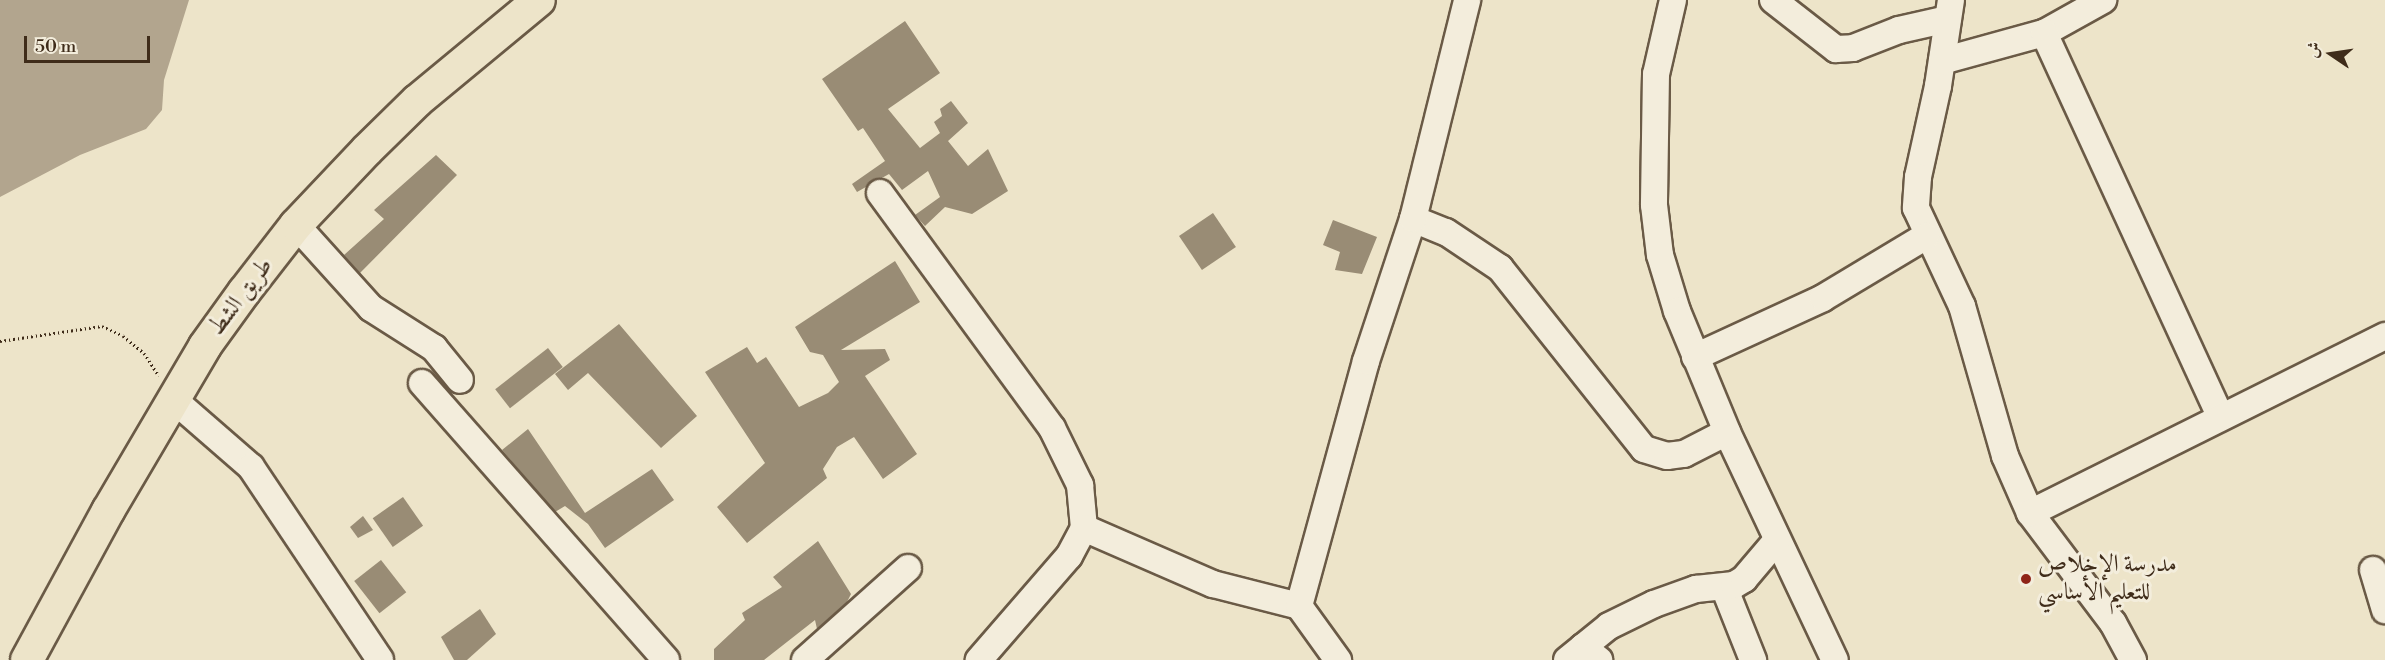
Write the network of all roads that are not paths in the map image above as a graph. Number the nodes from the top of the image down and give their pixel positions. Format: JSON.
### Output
{"nodes":[{"id":1,"x":539,"y":0,"type":"edge"},
{"id":2,"x":1467,"y":0,"type":"edge"},
{"id":3,"x":1674,"y":0,"type":"edge"},
{"id":4,"x":1773,"y":0,"type":"edge"},
{"id":5,"x":2096,"y":2,"type":"edge"},
{"id":6,"x":1949,"y":10,"type":"edge"},
{"id":7,"x":2044,"y":33,"type":"junction"},
{"id":8,"x":1942,"y":61,"type":"junction"},
{"id":9,"x":880,"y":193,"type":"dead end"},
{"id":10,"x":1413,"y":219,"type":"junction"},
{"id":11,"x":296,"y":225,"type":"junction"},
{"id":12,"x":1926,"y":236,"type":"junction"},
{"id":13,"x":2385,"y":336,"type":"edge"},
{"id":14,"x":1695,"y":357,"type":"junction"},
{"id":15,"x":460,"y":380,"type":"dead end"},
{"id":16,"x":422,"y":383,"type":"dead end"},
{"id":17,"x":174,"y":400,"type":"junction"},
{"id":18,"x":2220,"y":416,"type":"junction"},
{"id":19,"x":1727,"y":432,"type":"junction"},
{"id":20,"x":2030,"y":513,"type":"junction"},
{"id":21,"x":1084,"y":528,"type":"junction"},
{"id":22,"x":1777,"y":540,"type":"junction"},
{"id":23,"x":908,"y":568,"type":"dead end"},
{"id":24,"x":2373,"y":570,"type":"dead end"},
{"id":25,"x":1724,"y":587,"type":"junction"},
{"id":26,"x":1299,"y":606,"type":"junction"},
{"id":27,"x":2385,"y":610,"type":"edge"},
{"id":28,"x":1583,"y":656,"type":"edge"},
{"id":29,"x":27,"y":660,"type":"edge"},
{"id":30,"x":380,"y":660,"type":"edge"},
{"id":31,"x":666,"y":660,"type":"edge"},
{"id":32,"x":805,"y":660,"type":"edge"},
{"id":33,"x":979,"y":660,"type":"edge"},
{"id":34,"x":1338,"y":660,"type":"edge"},
{"id":35,"x":1753,"y":660,"type":"edge"},
{"id":36,"x":1834,"y":660,"type":"edge"},
{"id":37,"x":2133,"y":660,"type":"edge"}],
"edges":[{"from":1,"to":11,"type":"main road","name":"طريق الشط"},
{"from":2,"to":10,"type":"street"},
{"from":3,"to":14,"type":"street"},
{"from":4,"to":6,"type":"street"},
{"from":5,"to":7,"type":"street"},
{"from":6,"to":8,"type":"street"},
{"from":7,"to":8,"type":"street"},
{"from":7,"to":18,"type":"street"},
{"from":8,"to":12,"type":"street"},
{"from":9,"to":21,"type":"street"},
{"from":10,"to":19,"type":"street"},
{"from":10,"to":26,"type":"street"},
{"from":11,"to":15,"type":"street"},
{"from":11,"to":17,"type":"main road","name":"طريق الشط"},
{"from":12,"to":14,"type":"street"},
{"from":12,"to":20,"type":"street"},
{"from":13,"to":18,"type":"street"},
{"from":14,"to":19,"type":"street"},
{"from":16,"to":31,"type":"street"},
{"from":17,"to":29,"type":"main road","name":"طريق الشط"},
{"from":17,"to":30,"type":"street"},
{"from":18,"to":20,"type":"street"},
{"from":19,"to":22,"type":"street"},
{"from":20,"to":37,"type":"street"},
{"from":21,"to":26,"type":"street"},
{"from":21,"to":33,"type":"street"},
{"from":22,"to":25,"type":"street"},
{"from":22,"to":36,"type":"street"},
{"from":23,"to":32,"type":"street"},
{"from":24,"to":27,"type":"street"},
{"from":25,"to":28,"type":"street"},
{"from":25,"to":35,"type":"street"},
{"from":26,"to":34,"type":"street"}]}
